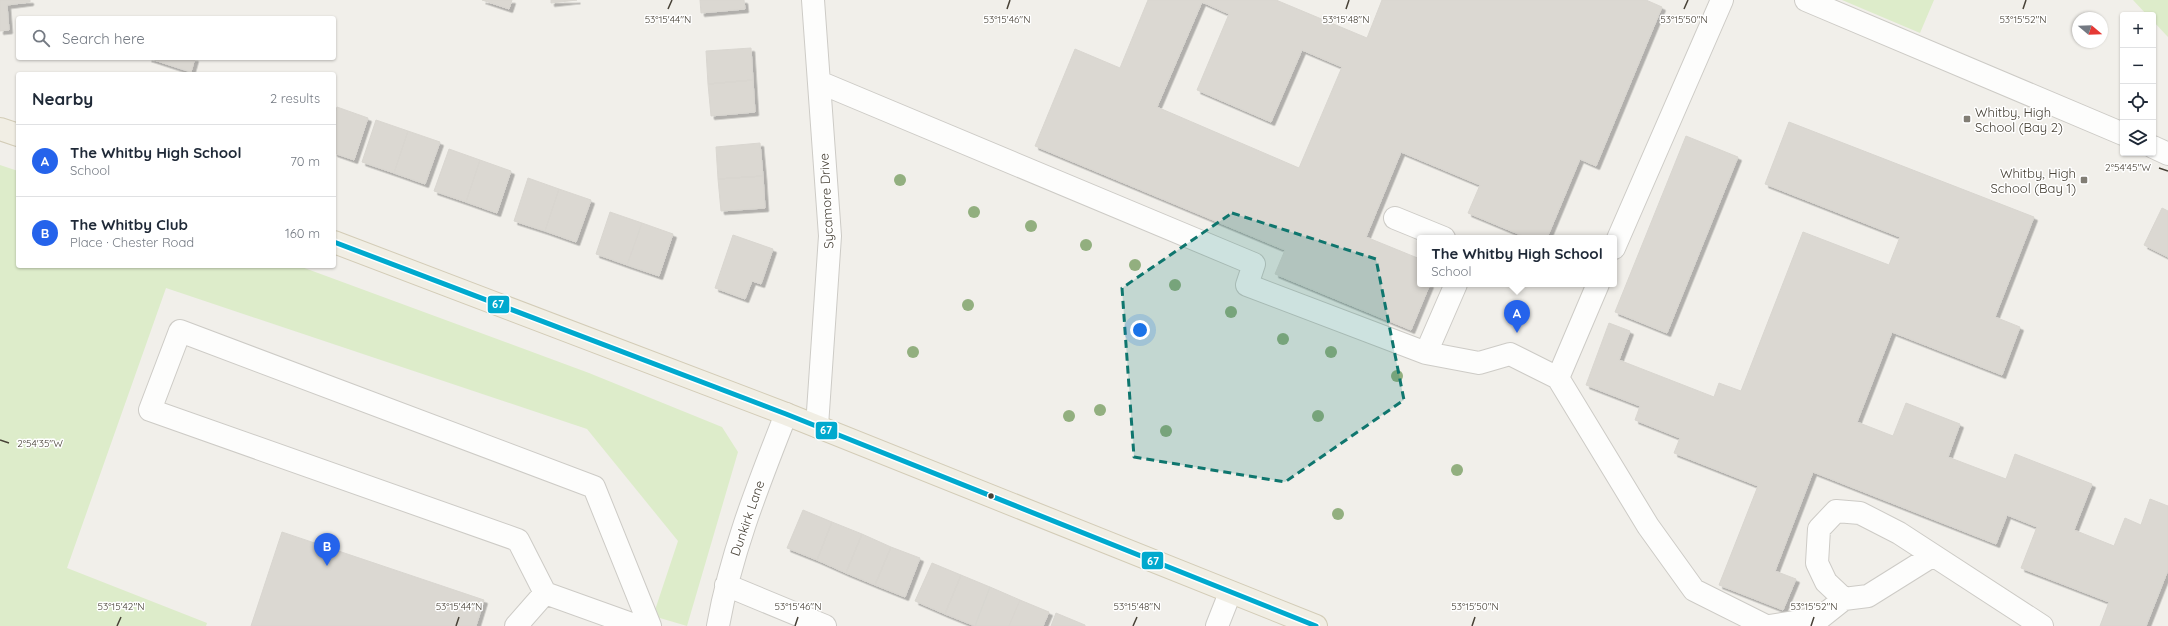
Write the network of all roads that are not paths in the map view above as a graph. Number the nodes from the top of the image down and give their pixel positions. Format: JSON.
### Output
{"nodes":[{"id":1,"x":813,"y":0,"type":"edge"},
{"id":2,"x":1722,"y":0,"type":"edge"},
{"id":3,"x":1806,"y":0,"type":"edge"},
{"id":4,"x":819,"y":82,"type":"junction"},
{"id":5,"x":0,"y":129,"type":"edge"},
{"id":6,"x":2120,"y":133,"type":"edge"},
{"id":7,"x":16,"y":134,"type":"edge"},
{"id":8,"x":2156,"y":148,"type":"edge"},
{"id":9,"x":2168,"y":154,"type":"edge"},
{"id":10,"x":1395,"y":218,"type":"dead end"},
{"id":11,"x":1437,"y":235,"type":"edge"},
{"id":12,"x":1617,"y":241,"type":"edge"},
{"id":13,"x":336,"y":243,"type":"edge"},
{"id":14,"x":1455,"y":287,"type":"edge"},
{"id":15,"x":1597,"y":287,"type":"edge"},
{"id":16,"x":1426,"y":353,"type":"junction"},
{"id":17,"x":1558,"y":378,"type":"junction"},
{"id":18,"x":786,"y":414,"type":"junction"},
{"id":19,"x":817,"y":426,"type":"junction"},
{"id":20,"x":1932,"y":556,"type":"junction"},
{"id":21,"x":726,"y":585,"type":"junction"},
{"id":22,"x":545,"y":592,"type":"junction"},
{"id":23,"x":1230,"y":593,"type":"junction"},
{"id":24,"x":1844,"y":599,"type":"junction"},
{"id":25,"x":516,"y":626,"type":"edge"},
{"id":26,"x":638,"y":626,"type":"edge"},
{"id":27,"x":650,"y":626,"type":"edge"},
{"id":28,"x":718,"y":626,"type":"edge"},
{"id":29,"x":825,"y":626,"type":"edge"},
{"id":30,"x":1217,"y":626,"type":"edge"},
{"id":31,"x":1316,"y":626,"type":"edge"},
{"id":32,"x":1766,"y":626,"type":"edge"},
{"id":33,"x":1769,"y":626,"type":"edge"},
{"id":34,"x":2042,"y":626,"type":"edge"}],
"edges":[{"from":1,"to":4,"type":"street","name":"Sycamore Drive"},
{"from":2,"to":12,"type":"street"},
{"from":3,"to":6,"type":"street"},
{"from":4,"to":16,"type":"street"},
{"from":4,"to":19,"type":"street","name":"Sycamore Drive"},
{"from":5,"to":7,"type":"main road"},
{"from":8,"to":9,"type":"street"},
{"from":10,"to":11,"type":"street"},
{"from":13,"to":18,"type":"main road"},
{"from":14,"to":16,"type":"street"},
{"from":15,"to":17,"type":"street"},
{"from":16,"to":17,"type":"street"},
{"from":17,"to":32,"type":"street"},
{"from":18,"to":19,"type":"main road"},
{"from":18,"to":21,"type":"street","name":"Dunkirk Lane"},
{"from":19,"to":23,"type":"main road"},
{"from":20,"to":24,"type":"street"},
{"from":20,"to":24,"type":"street"},
{"from":20,"to":34,"type":"street"},
{"from":21,"to":28,"type":"street","name":"Dunkirk Lane"},
{"from":21,"to":29,"type":"street"},
{"from":22,"to":25,"type":"street"},
{"from":22,"to":26,"type":"street"},
{"from":22,"to":27,"type":"street"},
{"from":23,"to":30,"type":"street"},
{"from":23,"to":31,"type":"main road"},
{"from":24,"to":33,"type":"street"}]}
